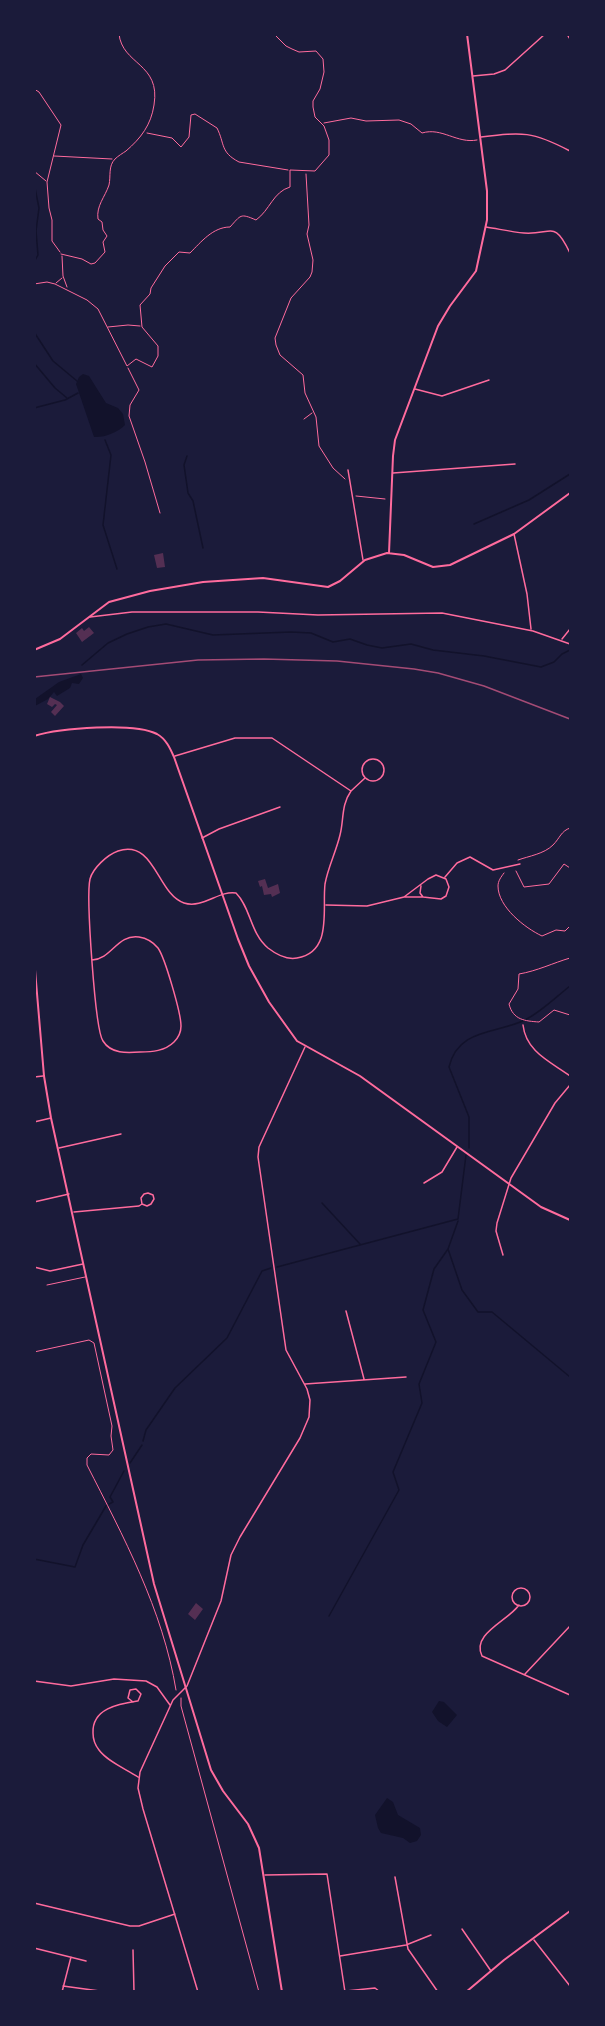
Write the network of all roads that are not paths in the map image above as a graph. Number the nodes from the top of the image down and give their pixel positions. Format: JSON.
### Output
{"nodes":[{"id":1,"x":468,"y":34,"type":"edge"},
{"id":2,"x":544,"y":34,"type":"edge"},
{"id":3,"x":567,"y":34,"type":"edge"},
{"id":4,"x":570,"y":39,"type":"edge"},
{"id":5,"x":473,"y":76,"type":"junction"},
{"id":6,"x":480,"y":139,"type":"junction"},
{"id":7,"x":570,"y":151,"type":"edge"},
{"id":8,"x":485,"y":227,"type":"junction"},
{"id":9,"x":570,"y":253,"type":"edge"},
{"id":10,"x":489,"y":380,"type":"dead end"},
{"id":11,"x":414,"y":389,"type":"junction"},
{"id":12,"x":515,"y":464,"type":"dead end"},
{"id":13,"x":348,"y":470,"type":"dead end"},
{"id":14,"x":392,"y":473,"type":"junction"},
{"id":15,"x":570,"y":493,"type":"edge"},
{"id":16,"x":514,"y":534,"type":"junction"},
{"id":17,"x":389,"y":553,"type":"junction"},
{"id":18,"x":364,"y":561,"type":"junction"},
{"id":19,"x":89,"y":617,"type":"junction"},
{"id":20,"x":570,"y":629,"type":"edge"},
{"id":21,"x":531,"y":630,"type":"junction"},
{"id":22,"x":562,"y":640,"type":"junction"},
{"id":23,"x":570,"y":644,"type":"edge"},
{"id":24,"x":34,"y":650,"type":"edge"},
{"id":25,"x":34,"y":736,"type":"edge"},
{"id":26,"x":174,"y":757,"type":"junction"},
{"id":27,"x":364,"y":778,"type":"junction"},
{"id":28,"x":351,"y":792,"type":"junction"},
{"id":29,"x":280,"y":807,"type":"dead end"},
{"id":30,"x":202,"y":838,"type":"junction"},
{"id":31,"x":520,"y":864,"type":"dead end"},
{"id":32,"x":445,"y":878,"type":"junction"},
{"id":33,"x":420,"y":886,"type":"junction"},
{"id":34,"x":222,"y":895,"type":"junction"},
{"id":35,"x":404,"y":897,"type":"junction"},
{"id":36,"x":423,"y":897,"type":"junction"},
{"id":37,"x":324,"y":904,"type":"junction"},
{"id":38,"x":34,"y":958,"type":"edge"},
{"id":39,"x":92,"y":960,"type":"junction"},
{"id":40,"x":40,"y":1024,"type":"junction"},
{"id":41,"x":34,"y":1025,"type":"edge"},
{"id":42,"x":523,"y":1025,"type":"dead end"},
{"id":43,"x":305,"y":1047,"type":"junction"},
{"id":44,"x":44,"y":1076,"type":"junction"},
{"id":45,"x":570,"y":1076,"type":"edge"},
{"id":46,"x":34,"y":1077,"type":"edge"},
{"id":47,"x":570,"y":1086,"type":"edge"},
{"id":48,"x":51,"y":1118,"type":"junction"},
{"id":49,"x":34,"y":1122,"type":"edge"},
{"id":50,"x":121,"y":1134,"type":"dead end"},
{"id":51,"x":457,"y":1147,"type":"junction"},
{"id":52,"x":58,"y":1149,"type":"junction"},
{"id":53,"x":424,"y":1183,"type":"dead end"},
{"id":54,"x":509,"y":1184,"type":"junction"},
{"id":55,"x":69,"y":1194,"type":"junction"},
{"id":56,"x":34,"y":1202,"type":"edge"},
{"id":57,"x":142,"y":1204,"type":"junction"},
{"id":58,"x":73,"y":1212,"type":"junction"},
{"id":59,"x":570,"y":1221,"type":"edge"},
{"id":60,"x":503,"y":1255,"type":"dead end"},
{"id":61,"x":84,"y":1264,"type":"junction"},
{"id":62,"x":34,"y":1267,"type":"edge"},
{"id":63,"x":87,"y":1276,"type":"junction"},
{"id":64,"x":47,"y":1286,"type":"dead end"},
{"id":65,"x":346,"y":1311,"type":"dead end"},
{"id":66,"x":406,"y":1377,"type":"dead end"},
{"id":67,"x":364,"y":1380,"type":"junction"},
{"id":68,"x":304,"y":1384,"type":"junction"},
{"id":69,"x":519,"y":1605,"type":"junction"},
{"id":70,"x":570,"y":1626,"type":"edge"},
{"id":71,"x":525,"y":1675,"type":"junction"},
{"id":72,"x":34,"y":1681,"type":"edge"},
{"id":73,"x":187,"y":1686,"type":"junction"},
{"id":74,"x":570,"y":1695,"type":"edge"},
{"id":75,"x":133,"y":1702,"type":"junction"},
{"id":76,"x":170,"y":1706,"type":"junction"},
{"id":77,"x":138,"y":1777,"type":"junction"},
{"id":78,"x":264,"y":1875,"type":"junction"},
{"id":79,"x":395,"y":1877,"type":"dead end"},
{"id":80,"x":34,"y":1903,"type":"edge"},
{"id":81,"x":570,"y":1911,"type":"edge"},
{"id":82,"x":175,"y":1914,"type":"junction"},
{"id":83,"x":462,"y":1929,"type":"dead end"},
{"id":84,"x":431,"y":1935,"type":"dead end"},
{"id":85,"x":532,"y":1938,"type":"junction"},
{"id":86,"x":406,"y":1945,"type":"junction"},
{"id":87,"x":34,"y":1948,"type":"edge"},
{"id":88,"x":133,"y":1950,"type":"dead end"},
{"id":89,"x":339,"y":1956,"type":"junction"},
{"id":90,"x":71,"y":1957,"type":"junction"},
{"id":91,"x":86,"y":1960,"type":"dead end"},
{"id":92,"x":491,"y":1972,"type":"junction"},
{"id":93,"x":63,"y":1986,"type":"junction"},
{"id":94,"x":570,"y":1986,"type":"edge"},
{"id":95,"x":345,"y":1991,"type":"edge"},
{"id":96,"x":62,"y":1992,"type":"edge"},
{"id":97,"x":107,"y":1992,"type":"edge"},
{"id":98,"x":134,"y":1992,"type":"edge"},
{"id":99,"x":198,"y":1992,"type":"edge"},
{"id":100,"x":282,"y":1992,"type":"edge"},
{"id":101,"x":380,"y":1992,"type":"edge"},
{"id":102,"x":438,"y":1992,"type":"edge"},
{"id":103,"x":466,"y":1992,"type":"edge"}],
"edges":[{"from":1,"to":5,"type":"street"},
{"from":2,"to":5,"type":"street"},
{"from":3,"to":4,"type":"street"},
{"from":5,"to":6,"type":"street"},
{"from":6,"to":7,"type":"street"},
{"from":6,"to":8,"type":"street"},
{"from":8,"to":9,"type":"street"},
{"from":8,"to":11,"type":"street"},
{"from":10,"to":11,"type":"street"},
{"from":11,"to":14,"type":"street"},
{"from":12,"to":14,"type":"street"},
{"from":13,"to":18,"type":"street"},
{"from":14,"to":17,"type":"street"},
{"from":15,"to":16,"type":"street"},
{"from":16,"to":17,"type":"street"},
{"from":16,"to":21,"type":"street"},
{"from":17,"to":18,"type":"street"},
{"from":18,"to":19,"type":"street"},
{"from":19,"to":21,"type":"street"},
{"from":19,"to":24,"type":"street"},
{"from":20,"to":22,"type":"street"},
{"from":21,"to":22,"type":"street"},
{"from":22,"to":23,"type":"street"},
{"from":25,"to":26,"type":"street"},
{"from":26,"to":28,"type":"street"},
{"from":26,"to":30,"type":"street"},
{"from":27,"to":27,"type":"street"},
{"from":27,"to":28,"type":"street"},
{"from":28,"to":37,"type":"street"},
{"from":29,"to":30,"type":"street"},
{"from":30,"to":34,"type":"street"},
{"from":31,"to":32,"type":"street"},
{"from":32,"to":33,"type":"street"},
{"from":32,"to":36,"type":"street"},
{"from":33,"to":35,"type":"street"},
{"from":33,"to":36,"type":"street"},
{"from":34,"to":37,"type":"street"},
{"from":34,"to":39,"type":"street"},
{"from":34,"to":43,"type":"street"},
{"from":35,"to":36,"type":"street"},
{"from":35,"to":37,"type":"street"},
{"from":38,"to":40,"type":"street"},
{"from":39,"to":39,"type":"street"},
{"from":40,"to":41,"type":"street"},
{"from":40,"to":44,"type":"street"},
{"from":42,"to":45,"type":"street"},
{"from":43,"to":51,"type":"street"},
{"from":43,"to":68,"type":"street"},
{"from":44,"to":46,"type":"street"},
{"from":44,"to":48,"type":"street"},
{"from":47,"to":54,"type":"street"},
{"from":48,"to":49,"type":"street"},
{"from":48,"to":52,"type":"street"},
{"from":50,"to":52,"type":"street"},
{"from":51,"to":53,"type":"street"},
{"from":51,"to":54,"type":"street"},
{"from":52,"to":55,"type":"street"},
{"from":54,"to":59,"type":"street"},
{"from":54,"to":60,"type":"street"},
{"from":55,"to":56,"type":"street"},
{"from":55,"to":58,"type":"street"},
{"from":57,"to":57,"type":"street"},
{"from":57,"to":58,"type":"street"},
{"from":58,"to":61,"type":"street"},
{"from":61,"to":62,"type":"street"},
{"from":61,"to":63,"type":"street"},
{"from":63,"to":64,"type":"lane"},
{"from":63,"to":73,"type":"street"},
{"from":65,"to":67,"type":"street"},
{"from":66,"to":67,"type":"street"},
{"from":67,"to":68,"type":"street"},
{"from":68,"to":73,"type":"street"},
{"from":69,"to":69,"type":"street"},
{"from":69,"to":71,"type":"street"},
{"from":70,"to":71,"type":"street"},
{"from":71,"to":74,"type":"street"},
{"from":72,"to":76,"type":"street"},
{"from":73,"to":76,"type":"street"},
{"from":73,"to":78,"type":"street"},
{"from":75,"to":75,"type":"street"},
{"from":75,"to":77,"type":"street"},
{"from":76,"to":77,"type":"street"},
{"from":77,"to":82,"type":"street"},
{"from":78,"to":89,"type":"street"},
{"from":78,"to":100,"type":"street"},
{"from":79,"to":86,"type":"street"},
{"from":80,"to":82,"type":"street"},
{"from":81,"to":85,"type":"street"},
{"from":82,"to":99,"type":"street"},
{"from":83,"to":92,"type":"street"},
{"from":84,"to":86,"type":"street"},
{"from":85,"to":92,"type":"street"},
{"from":85,"to":94,"type":"street"},
{"from":86,"to":89,"type":"street"},
{"from":86,"to":102,"type":"street"},
{"from":87,"to":90,"type":"street"},
{"from":88,"to":98,"type":"street"},
{"from":89,"to":95,"type":"street"},
{"from":90,"to":91,"type":"street"},
{"from":90,"to":93,"type":"street"},
{"from":92,"to":103,"type":"street"},
{"from":93,"to":96,"type":"street"},
{"from":93,"to":97,"type":"street"},
{"from":95,"to":101,"type":"street"}]}
